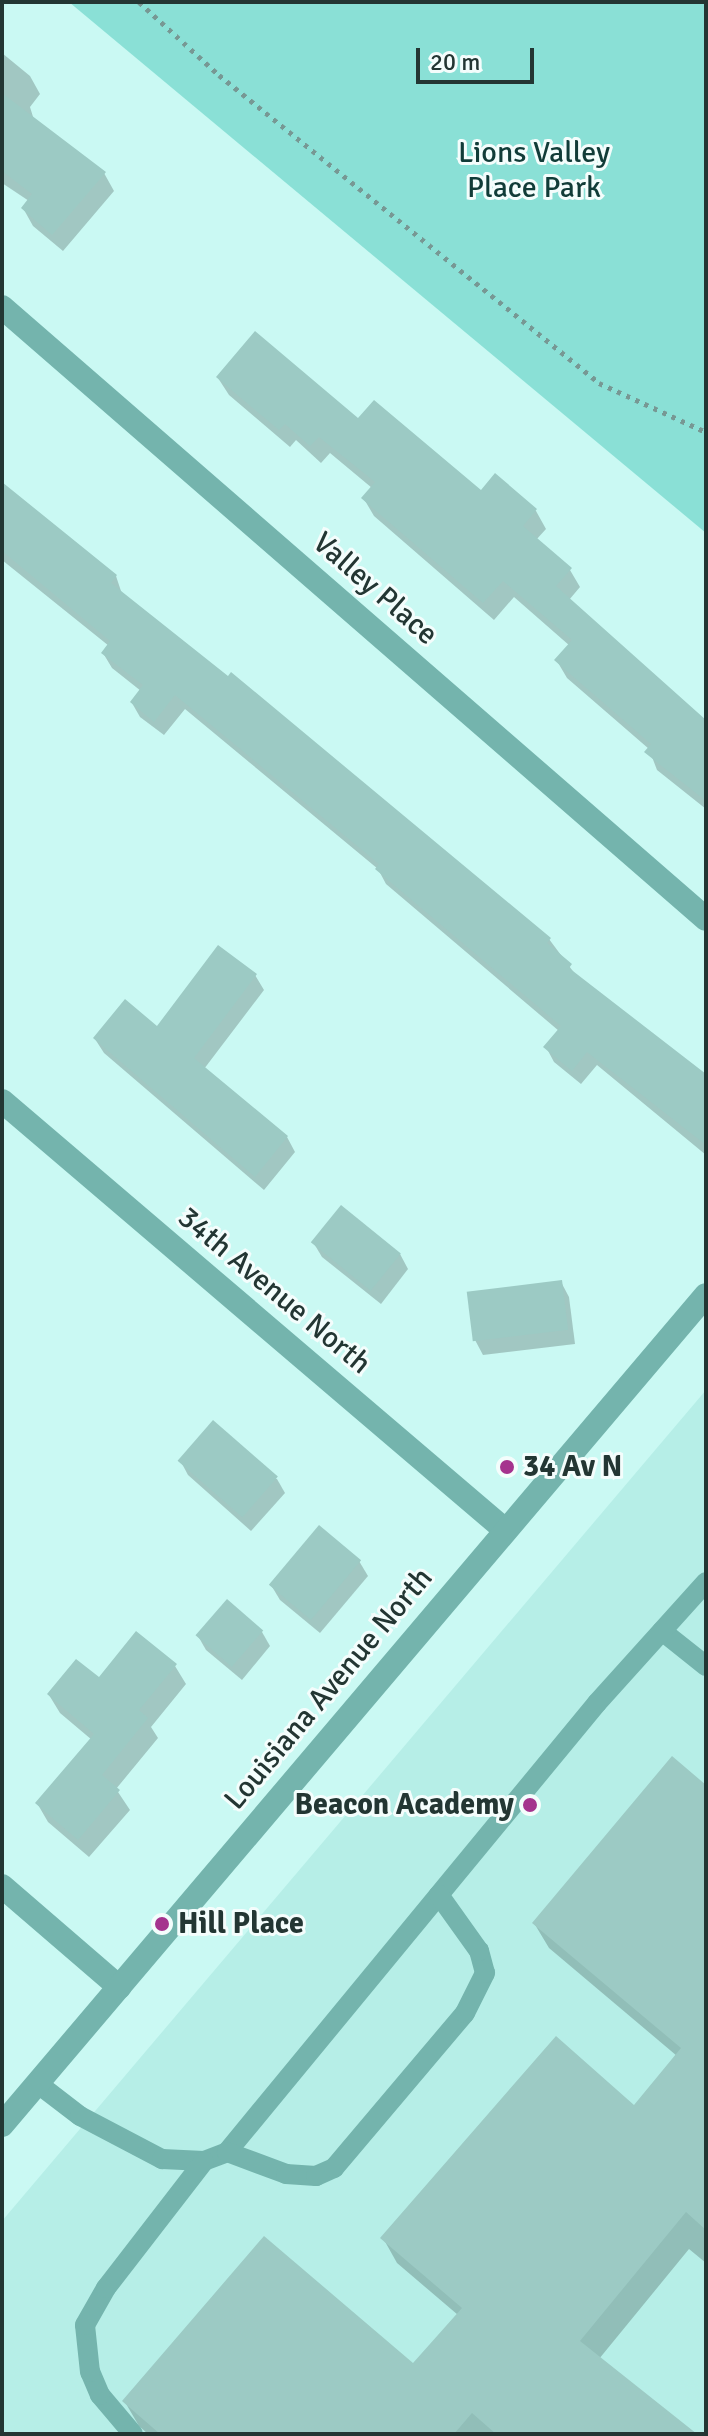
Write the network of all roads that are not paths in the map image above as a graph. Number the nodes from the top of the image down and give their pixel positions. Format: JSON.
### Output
{"nodes":[{"id":1,"x":3,"y":309,"type":"edge"},
{"id":2,"x":706,"y":919,"type":"edge"},
{"id":3,"x":2,"y":1101,"type":"edge"},
{"id":4,"x":706,"y":1295,"type":"edge"},
{"id":5,"x":505,"y":1530,"type":"junction"},
{"id":6,"x":706,"y":1582,"type":"edge"},
{"id":7,"x":662,"y":1631,"type":"junction"},
{"id":8,"x":706,"y":1666,"type":"edge"},
{"id":9,"x":2,"y":1886,"type":"edge"},
{"id":10,"x":439,"y":1895,"type":"junction"},
{"id":11,"x":119,"y":1987,"type":"junction"},
{"id":12,"x":37,"y":2083,"type":"junction"},
{"id":13,"x":2,"y":2125,"type":"edge"},
{"id":14,"x":227,"y":2152,"type":"junction"},
{"id":15,"x":204,"y":2161,"type":"junction"},
{"id":16,"x":133,"y":2434,"type":"edge"}],
"edges":[{"from":1,"to":2,"type":"street","name":"Valley Place"},
{"from":3,"to":5,"type":"street","name":"34th Avenue North"},
{"from":4,"to":5,"type":"street","name":"Louisiana Avenue North"},
{"from":5,"to":11,"type":"street","name":"Louisiana Avenue North"},
{"from":6,"to":7,"type":"lane"},
{"from":7,"to":8,"type":"lane"},
{"from":7,"to":10,"type":"lane"},
{"from":9,"to":11,"type":"street"},
{"from":10,"to":14,"type":"lane"},
{"from":10,"to":14,"type":"lane"},
{"from":11,"to":12,"type":"street","name":"Louisiana Avenue North"},
{"from":12,"to":13,"type":"street","name":"Louisiana Avenue North"},
{"from":12,"to":15,"type":"lane"},
{"from":14,"to":15,"type":"lane"},
{"from":15,"to":16,"type":"lane"}]}
